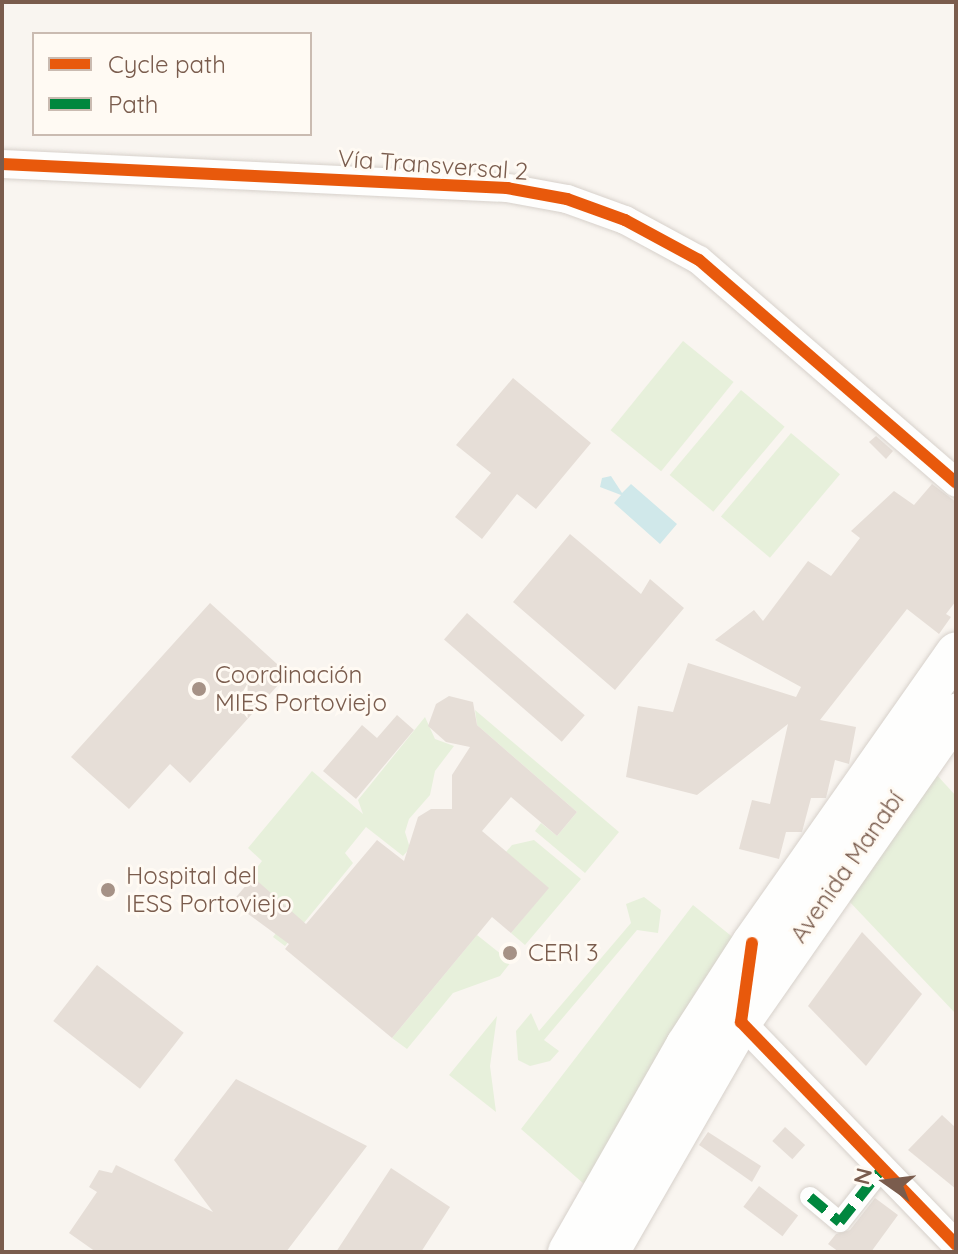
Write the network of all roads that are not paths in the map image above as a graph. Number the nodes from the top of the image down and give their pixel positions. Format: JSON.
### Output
{"nodes":[{"id":1,"x":2,"y":164,"type":"edge"},
{"id":2,"x":956,"y":483,"type":"edge"},
{"id":3,"x":956,"y":653,"type":"edge"},
{"id":4,"x":956,"y":714,"type":"edge"},
{"id":5,"x":752,"y":943,"type":"junction"},
{"id":6,"x":741,"y":1022,"type":"junction"},
{"id":7,"x":882,"y":1169,"type":"junction"},
{"id":8,"x":810,"y":1197,"type":"dead end"},
{"id":9,"x":947,"y":1244,"type":"edge"},
{"id":10,"x":568,"y":1252,"type":"edge"},
{"id":11,"x":609,"y":1252,"type":"edge"}],
"edges":[{"from":1,"to":2,"type":"street","name":"Vía Transversal 2"},
{"from":3,"to":5,"type":"main road","name":"Avenida Manabí"},
{"from":4,"to":6,"type":"main road","name":"Avenida Manabí"},
{"from":5,"to":6,"type":"street","name":"Avenida Manabí"},
{"from":5,"to":10,"type":"main road","name":"Avenida Manabí"},
{"from":6,"to":7,"type":"street"},
{"from":6,"to":11,"type":"main road","name":"Avenida Manabí"},
{"from":7,"to":8,"type":"street"},
{"from":7,"to":9,"type":"street"}]}
